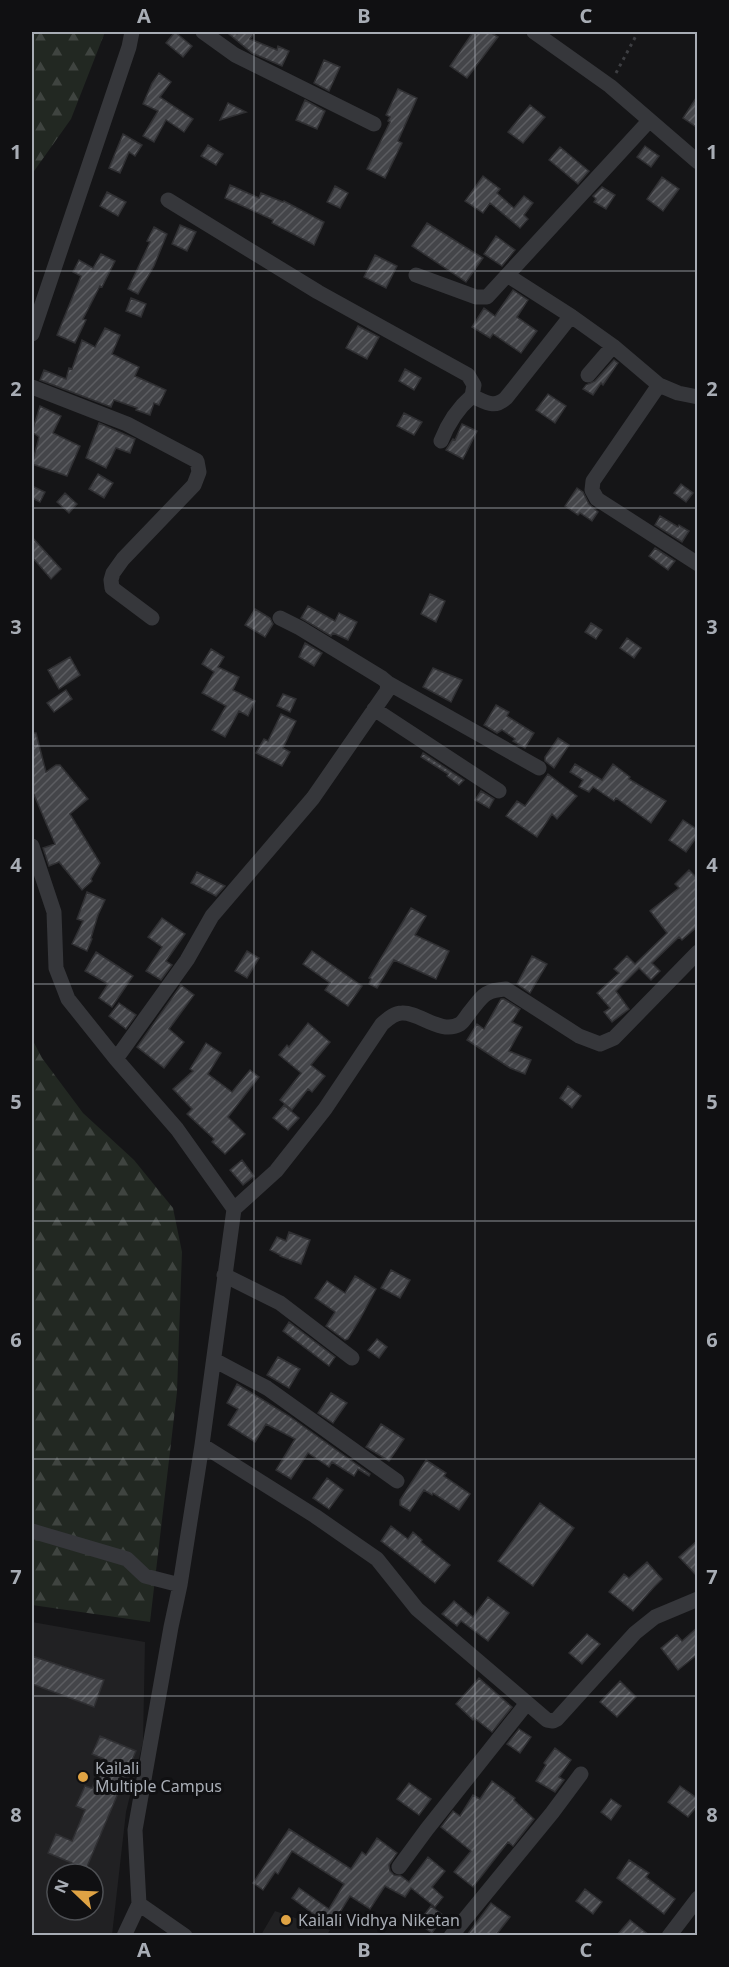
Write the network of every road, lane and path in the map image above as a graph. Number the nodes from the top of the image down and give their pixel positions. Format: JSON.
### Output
{"nodes":[{"id":1,"x":132,"y":32,"type":"edge"},
{"id":2,"x":192,"y":32,"type":"edge"},
{"id":3,"x":204,"y":32,"type":"edge"},
{"id":4,"x":534,"y":32,"type":"edge"},
{"id":5,"x":638,"y":32,"type":"edge"},
{"id":6,"x":610,"y":86,"type":"junction"},
{"id":7,"x":649,"y":121,"type":"junction"},
{"id":8,"x":374,"y":124,"type":"dead end"},
{"id":9,"x":698,"y":162,"type":"edge"},
{"id":10,"x":168,"y":201,"type":"dead end"},
{"id":11,"x":416,"y":274,"type":"dead end"},
{"id":12,"x":507,"y":275,"type":"junction"},
{"id":13,"x":571,"y":316,"type":"junction"},
{"id":14,"x":32,"y":334,"type":"edge"},
{"id":15,"x":613,"y":346,"type":"junction"},
{"id":16,"x":588,"y":375,"type":"dead end"},
{"id":17,"x":659,"y":386,"type":"junction"},
{"id":18,"x":32,"y":387,"type":"edge"},
{"id":19,"x":472,"y":396,"type":"junction"},
{"id":20,"x":698,"y":397,"type":"edge"},
{"id":21,"x":441,"y":441,"type":"dead end"},
{"id":22,"x":698,"y":564,"type":"edge"},
{"id":23,"x":152,"y":618,"type":"dead end"},
{"id":24,"x":280,"y":618,"type":"dead end"},
{"id":25,"x":388,"y":683,"type":"junction"},
{"id":26,"x":374,"y":709,"type":"junction"},
{"id":27,"x":538,"y":768,"type":"dead end"},
{"id":28,"x":499,"y":790,"type":"dead end"},
{"id":29,"x":32,"y":846,"type":"edge"},
{"id":30,"x":698,"y":952,"type":"edge"},
{"id":31,"x":116,"y":1059,"type":"junction"},
{"id":32,"x":234,"y":1209,"type":"junction"},
{"id":33,"x":224,"y":1275,"type":"junction"},
{"id":34,"x":352,"y":1358,"type":"dead end"},
{"id":35,"x":214,"y":1360,"type":"junction"},
{"id":36,"x":202,"y":1445,"type":"junction"},
{"id":37,"x":397,"y":1481,"type":"dead end"},
{"id":38,"x":32,"y":1531,"type":"edge"},
{"id":39,"x":180,"y":1585,"type":"junction"},
{"id":40,"x":698,"y":1599,"type":"edge"},
{"id":41,"x":527,"y":1703,"type":"junction"},
{"id":42,"x":581,"y":1774,"type":"dead end"},
{"id":43,"x":399,"y":1867,"type":"dead end"},
{"id":44,"x":698,"y":1898,"type":"edge"},
{"id":45,"x":139,"y":1904,"type":"junction"},
{"id":46,"x":124,"y":1935,"type":"edge"},
{"id":47,"x":185,"y":1935,"type":"edge"},
{"id":48,"x":451,"y":1935,"type":"edge"},
{"id":49,"x":669,"y":1935,"type":"edge"}],
"edges":[{"from":1,"to":14,"type":"street"},
{"from":2,"to":3,"type":"street"},
{"from":3,"to":8,"type":"street"},
{"from":4,"to":6,"type":"street"},
{"from":5,"to":6,"type":"path"},
{"from":6,"to":7,"type":"street"},
{"from":7,"to":9,"type":"street"},
{"from":7,"to":12,"type":"street"},
{"from":10,"to":19,"type":"street"},
{"from":11,"to":12,"type":"street"},
{"from":12,"to":13,"type":"street"},
{"from":13,"to":15,"type":"street"},
{"from":13,"to":19,"type":"street"},
{"from":15,"to":16,"type":"street"},
{"from":15,"to":17,"type":"street"},
{"from":17,"to":20,"type":"street"},
{"from":17,"to":22,"type":"street"},
{"from":18,"to":23,"type":"street"},
{"from":19,"to":21,"type":"street"},
{"from":24,"to":25,"type":"street"},
{"from":25,"to":26,"type":"street"},
{"from":25,"to":27,"type":"street"},
{"from":26,"to":28,"type":"street"},
{"from":26,"to":31,"type":"street"},
{"from":29,"to":31,"type":"street"},
{"from":30,"to":32,"type":"street"},
{"from":31,"to":32,"type":"street"},
{"from":32,"to":33,"type":"street"},
{"from":33,"to":34,"type":"street"},
{"from":33,"to":35,"type":"street"},
{"from":35,"to":36,"type":"street"},
{"from":35,"to":37,"type":"street"},
{"from":36,"to":39,"type":"street"},
{"from":36,"to":41,"type":"street"},
{"from":38,"to":39,"type":"street"},
{"from":39,"to":45,"type":"street"},
{"from":40,"to":41,"type":"street"},
{"from":41,"to":43,"type":"street"},
{"from":42,"to":48,"type":"street"},
{"from":44,"to":49,"type":"street"},
{"from":45,"to":46,"type":"street"},
{"from":45,"to":47,"type":"street"}]}
